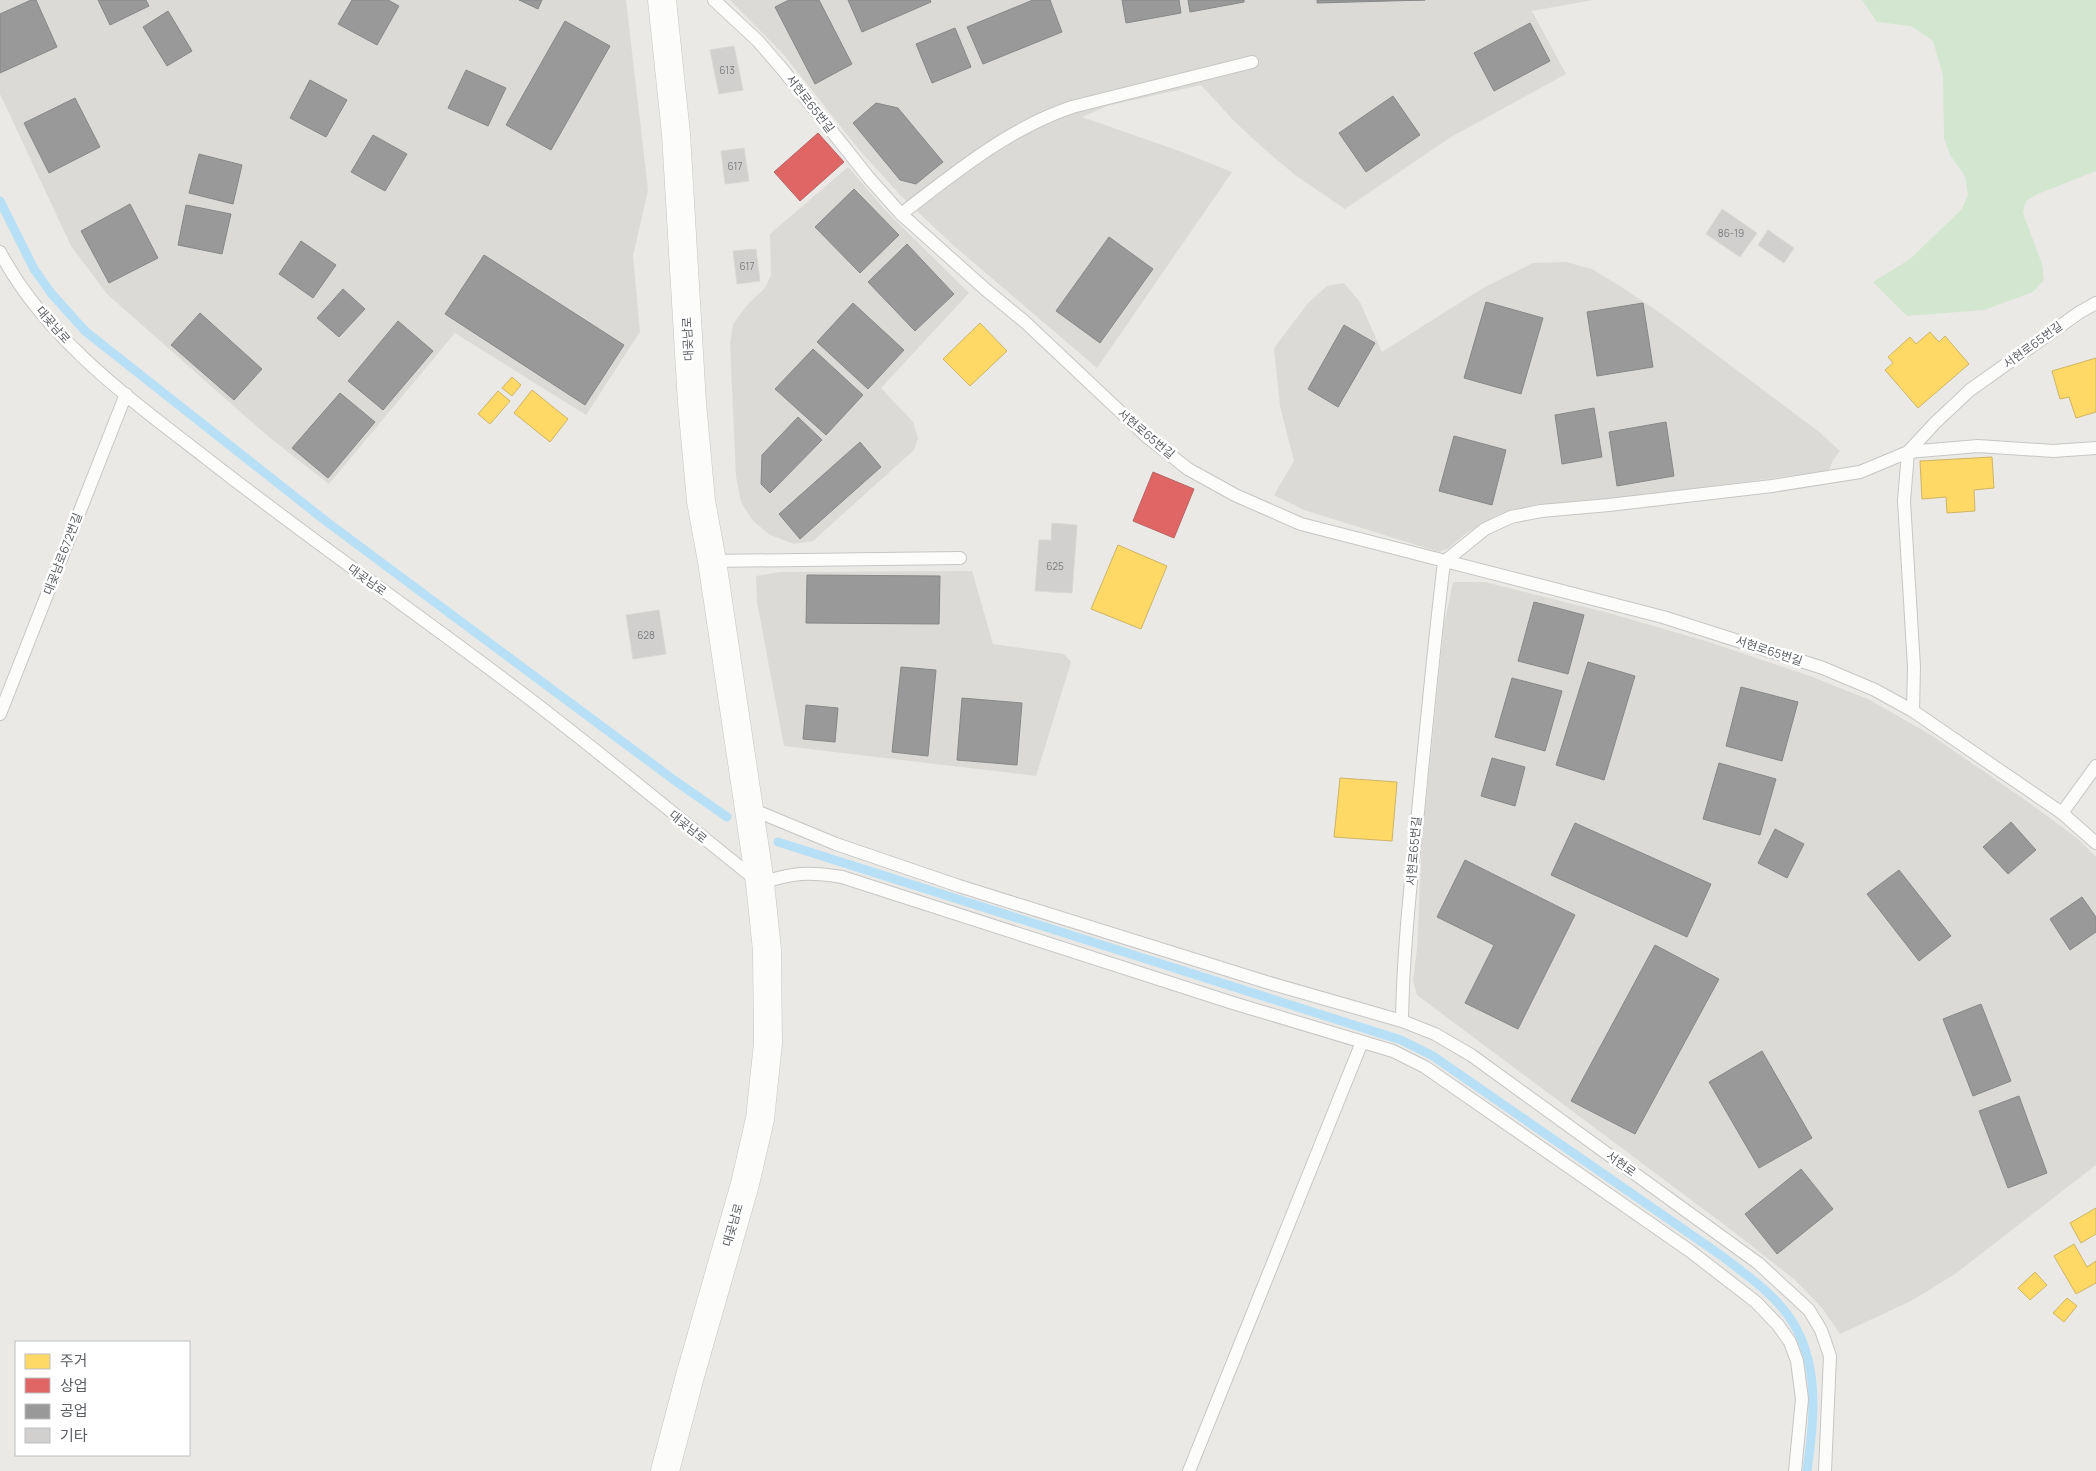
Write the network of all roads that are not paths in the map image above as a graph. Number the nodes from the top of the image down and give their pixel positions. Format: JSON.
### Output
{"nodes":[{"id":1,"x":662,"y":0,"type":"edge"},
{"id":2,"x":714,"y":0,"type":"edge"},
{"id":3,"x":1252,"y":62,"type":"dead end"},
{"id":4,"x":901,"y":214,"type":"junction"},
{"id":5,"x":0,"y":252,"type":"edge"},
{"id":6,"x":2096,"y":303,"type":"edge"},
{"id":7,"x":126,"y":394,"type":"junction"},
{"id":8,"x":2096,"y":448,"type":"edge"},
{"id":9,"x":1908,"y":452,"type":"junction"},
{"id":10,"x":960,"y":558,"type":"dead end"},
{"id":11,"x":712,"y":561,"type":"junction"},
{"id":12,"x":1444,"y":562,"type":"junction"},
{"id":13,"x":1913,"y":711,"type":"junction"},
{"id":14,"x":0,"y":714,"type":"edge"},
{"id":15,"x":2096,"y":766,"type":"edge"},
{"id":16,"x":749,"y":808,"type":"junction"},
{"id":17,"x":2062,"y":813,"type":"junction"},
{"id":18,"x":2096,"y":843,"type":"edge"},
{"id":19,"x":760,"y":884,"type":"junction"},
{"id":20,"x":1402,"y":1021,"type":"junction"},
{"id":21,"x":1362,"y":1042,"type":"junction"},
{"id":22,"x":666,"y":1471,"type":"edge"},
{"id":23,"x":1189,"y":1471,"type":"edge"},
{"id":24,"x":1796,"y":1471,"type":"edge"},
{"id":25,"x":1825,"y":1471,"type":"edge"}],
"edges":[{"from":1,"to":11,"type":"street","name":"대곶남로"},
{"from":2,"to":4,"type":"lane","name":"서현로65번길"},
{"from":3,"to":4,"type":"lane"},
{"from":4,"to":12,"type":"lane","name":"서현로65번길"},
{"from":5,"to":7,"type":"lane","name":"대곶남로"},
{"from":6,"to":9,"type":"lane","name":"서현로65번길"},
{"from":7,"to":14,"type":"lane","name":"대곶남로672번길"},
{"from":7,"to":19,"type":"lane","name":"대곶남로"},
{"from":8,"to":9,"type":"lane","name":"서현로65번길"},
{"from":9,"to":12,"type":"lane","name":"서현로65번길"},
{"from":9,"to":13,"type":"lane"},
{"from":10,"to":11,"type":"lane"},
{"from":11,"to":16,"type":"street","name":"대곶남로"},
{"from":12,"to":13,"type":"lane","name":"서현로65번길"},
{"from":12,"to":20,"type":"lane","name":"서현로65번길"},
{"from":13,"to":17,"type":"lane","name":"서현로65번길"},
{"from":15,"to":17,"type":"lane"},
{"from":16,"to":19,"type":"street","name":"대곶남로"},
{"from":16,"to":20,"type":"lane","name":"서현로"},
{"from":17,"to":18,"type":"lane","name":"서현로65번길"},
{"from":19,"to":21,"type":"lane"},
{"from":19,"to":22,"type":"street","name":"대곶남로"},
{"from":20,"to":25,"type":"lane","name":"서현로"},
{"from":21,"to":23,"type":"lane"},
{"from":21,"to":24,"type":"lane"}]}
